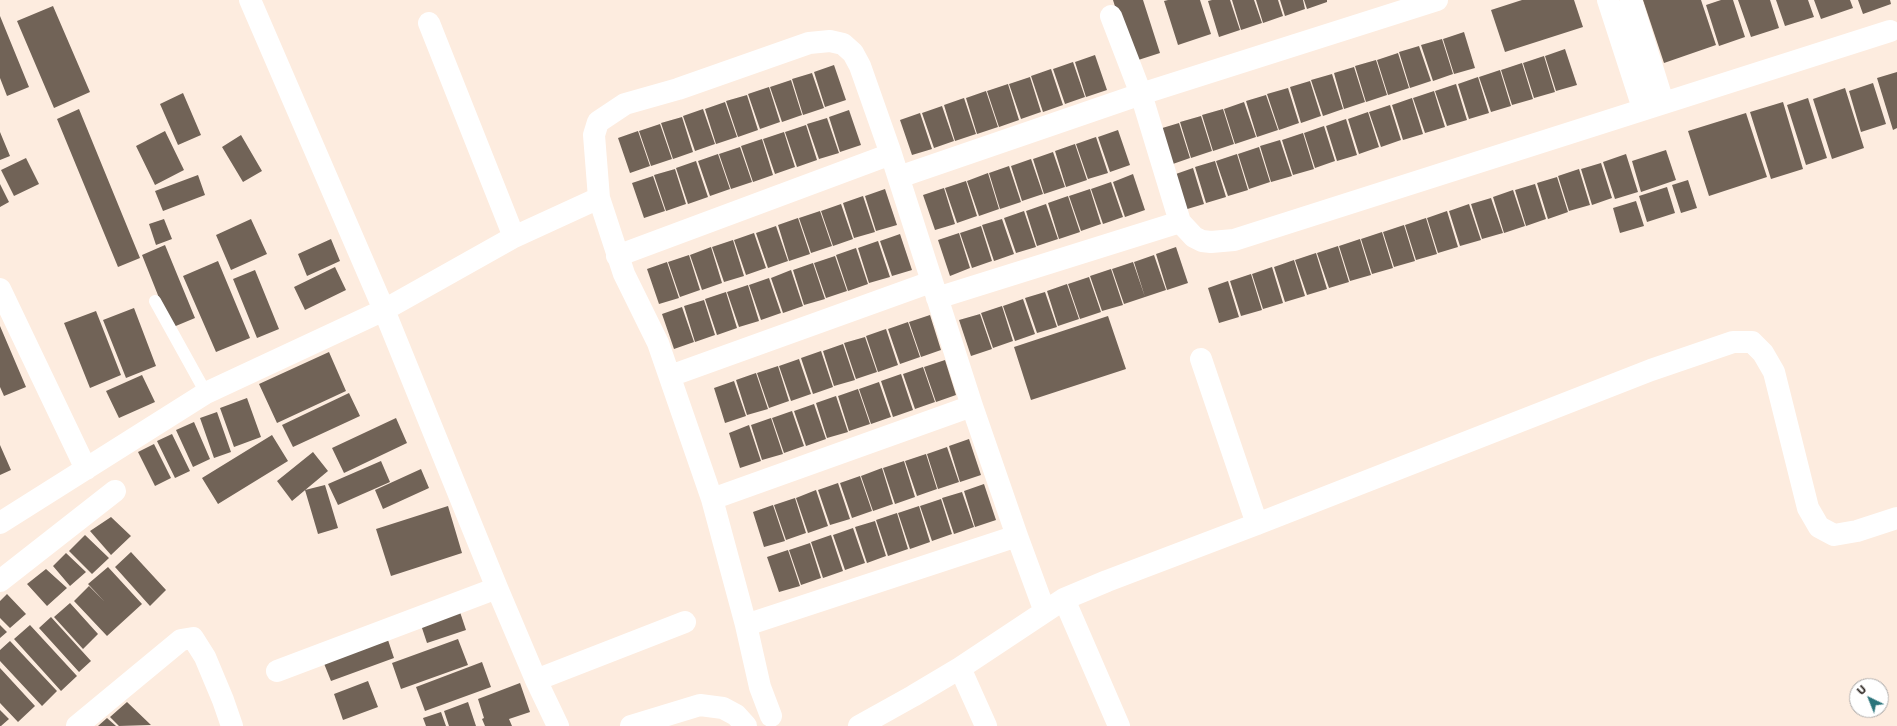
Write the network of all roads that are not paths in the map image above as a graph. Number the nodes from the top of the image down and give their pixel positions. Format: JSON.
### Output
{"nodes":[{"id":1,"x":250,"y":0,"type":"edge"},
{"id":2,"x":1437,"y":0,"type":"edge"},
{"id":3,"x":1608,"y":0,"type":"edge"},
{"id":4,"x":1632,"y":0,"type":"edge"},
{"id":5,"x":1111,"y":16,"type":"dead end"},
{"id":6,"x":429,"y":22,"type":"dead end"},
{"id":7,"x":1890,"y":31,"type":"dead end"},
{"id":8,"x":1141,"y":94,"type":"junction"},
{"id":9,"x":1664,"y":102,"type":"junction"},
{"id":10,"x":1643,"y":108,"type":"junction"},
{"id":11,"x":891,"y":154,"type":"junction"},
{"id":12,"x":899,"y":177,"type":"junction"},
{"id":13,"x":599,"y":198,"type":"junction"},
{"id":14,"x":1180,"y":222,"type":"junction"},
{"id":15,"x":514,"y":237,"type":"junction"},
{"id":16,"x":617,"y":256,"type":"junction"},
{"id":17,"x":0,"y":289,"type":"edge"},
{"id":18,"x":934,"y":290,"type":"junction"},
{"id":19,"x":155,"y":302,"type":"dead end"},
{"id":20,"x":384,"y":310,"type":"junction"},
{"id":21,"x":1201,"y":359,"type":"dead end"},
{"id":22,"x":670,"y":376,"type":"junction"},
{"id":23,"x":206,"y":393,"type":"junction"},
{"id":24,"x":972,"y":406,"type":"junction"},
{"id":25,"x":86,"y":469,"type":"junction"},
{"id":26,"x":115,"y":491,"type":"dead end"},
{"id":27,"x":712,"y":499,"type":"junction"},
{"id":28,"x":1897,"y":518,"type":"edge"},
{"id":29,"x":0,"y":523,"type":"edge"},
{"id":30,"x":1257,"y":524,"type":"junction"},
{"id":31,"x":1017,"y":536,"type":"junction"},
{"id":32,"x":0,"y":582,"type":"edge"},
{"id":33,"x":497,"y":588,"type":"junction"},
{"id":34,"x":1064,"y":600,"type":"junction"},
{"id":35,"x":1045,"y":612,"type":"junction"},
{"id":36,"x":685,"y":622,"type":"dead end"},
{"id":37,"x":746,"y":625,"type":"junction"},
{"id":38,"x":960,"y":668,"type":"junction"},
{"id":39,"x":277,"y":671,"type":"dead end"},
{"id":40,"x":536,"y":680,"type":"junction"},
{"id":41,"x":771,"y":716,"type":"dead end"},
{"id":42,"x":77,"y":726,"type":"edge"},
{"id":43,"x":232,"y":726,"type":"edge"},
{"id":44,"x":558,"y":726,"type":"edge"},
{"id":45,"x":631,"y":726,"type":"edge"},
{"id":46,"x":746,"y":726,"type":"edge"},
{"id":47,"x":859,"y":726,"type":"edge"},
{"id":48,"x":986,"y":726,"type":"edge"},
{"id":49,"x":1119,"y":726,"type":"edge"}],
"edges":[{"from":1,"to":20,"type":"street"},
{"from":2,"to":8,"type":"street"},
{"from":3,"to":10,"type":"street"},
{"from":4,"to":9,"type":"street"},
{"from":5,"to":8,"type":"street"},
{"from":6,"to":15,"type":"street"},
{"from":7,"to":9,"type":"street"},
{"from":8,"to":12,"type":"street"},
{"from":8,"to":14,"type":"street"},
{"from":9,"to":10,"type":"street"},
{"from":10,"to":14,"type":"street"},
{"from":11,"to":12,"type":"street"},
{"from":11,"to":13,"type":"street"},
{"from":11,"to":16,"type":"street"},
{"from":12,"to":18,"type":"street"},
{"from":13,"to":15,"type":"street"},
{"from":13,"to":16,"type":"street"},
{"from":14,"to":18,"type":"street"},
{"from":15,"to":20,"type":"street"},
{"from":16,"to":22,"type":"street"},
{"from":17,"to":25,"type":"street"},
{"from":18,"to":22,"type":"street"},
{"from":18,"to":24,"type":"street"},
{"from":19,"to":23,"type":"lane"},
{"from":20,"to":23,"type":"street"},
{"from":20,"to":33,"type":"street"},
{"from":21,"to":30,"type":"street"},
{"from":22,"to":27,"type":"street"},
{"from":23,"to":25,"type":"street"},
{"from":24,"to":27,"type":"street"},
{"from":24,"to":31,"type":"street"},
{"from":25,"to":29,"type":"street"},
{"from":26,"to":32,"type":"street"},
{"from":27,"to":37,"type":"street"},
{"from":28,"to":30,"type":"street"},
{"from":30,"to":34,"type":"street"},
{"from":31,"to":35,"type":"street"},
{"from":31,"to":37,"type":"street"},
{"from":33,"to":39,"type":"street"},
{"from":33,"to":40,"type":"street"},
{"from":34,"to":35,"type":"street"},
{"from":34,"to":49,"type":"street"},
{"from":35,"to":38,"type":"street"},
{"from":36,"to":40,"type":"street"},
{"from":37,"to":41,"type":"street"},
{"from":38,"to":47,"type":"street"},
{"from":38,"to":48,"type":"street"},
{"from":40,"to":44,"type":"street"},
{"from":42,"to":43,"type":"street"},
{"from":45,"to":46,"type":"street"}]}
